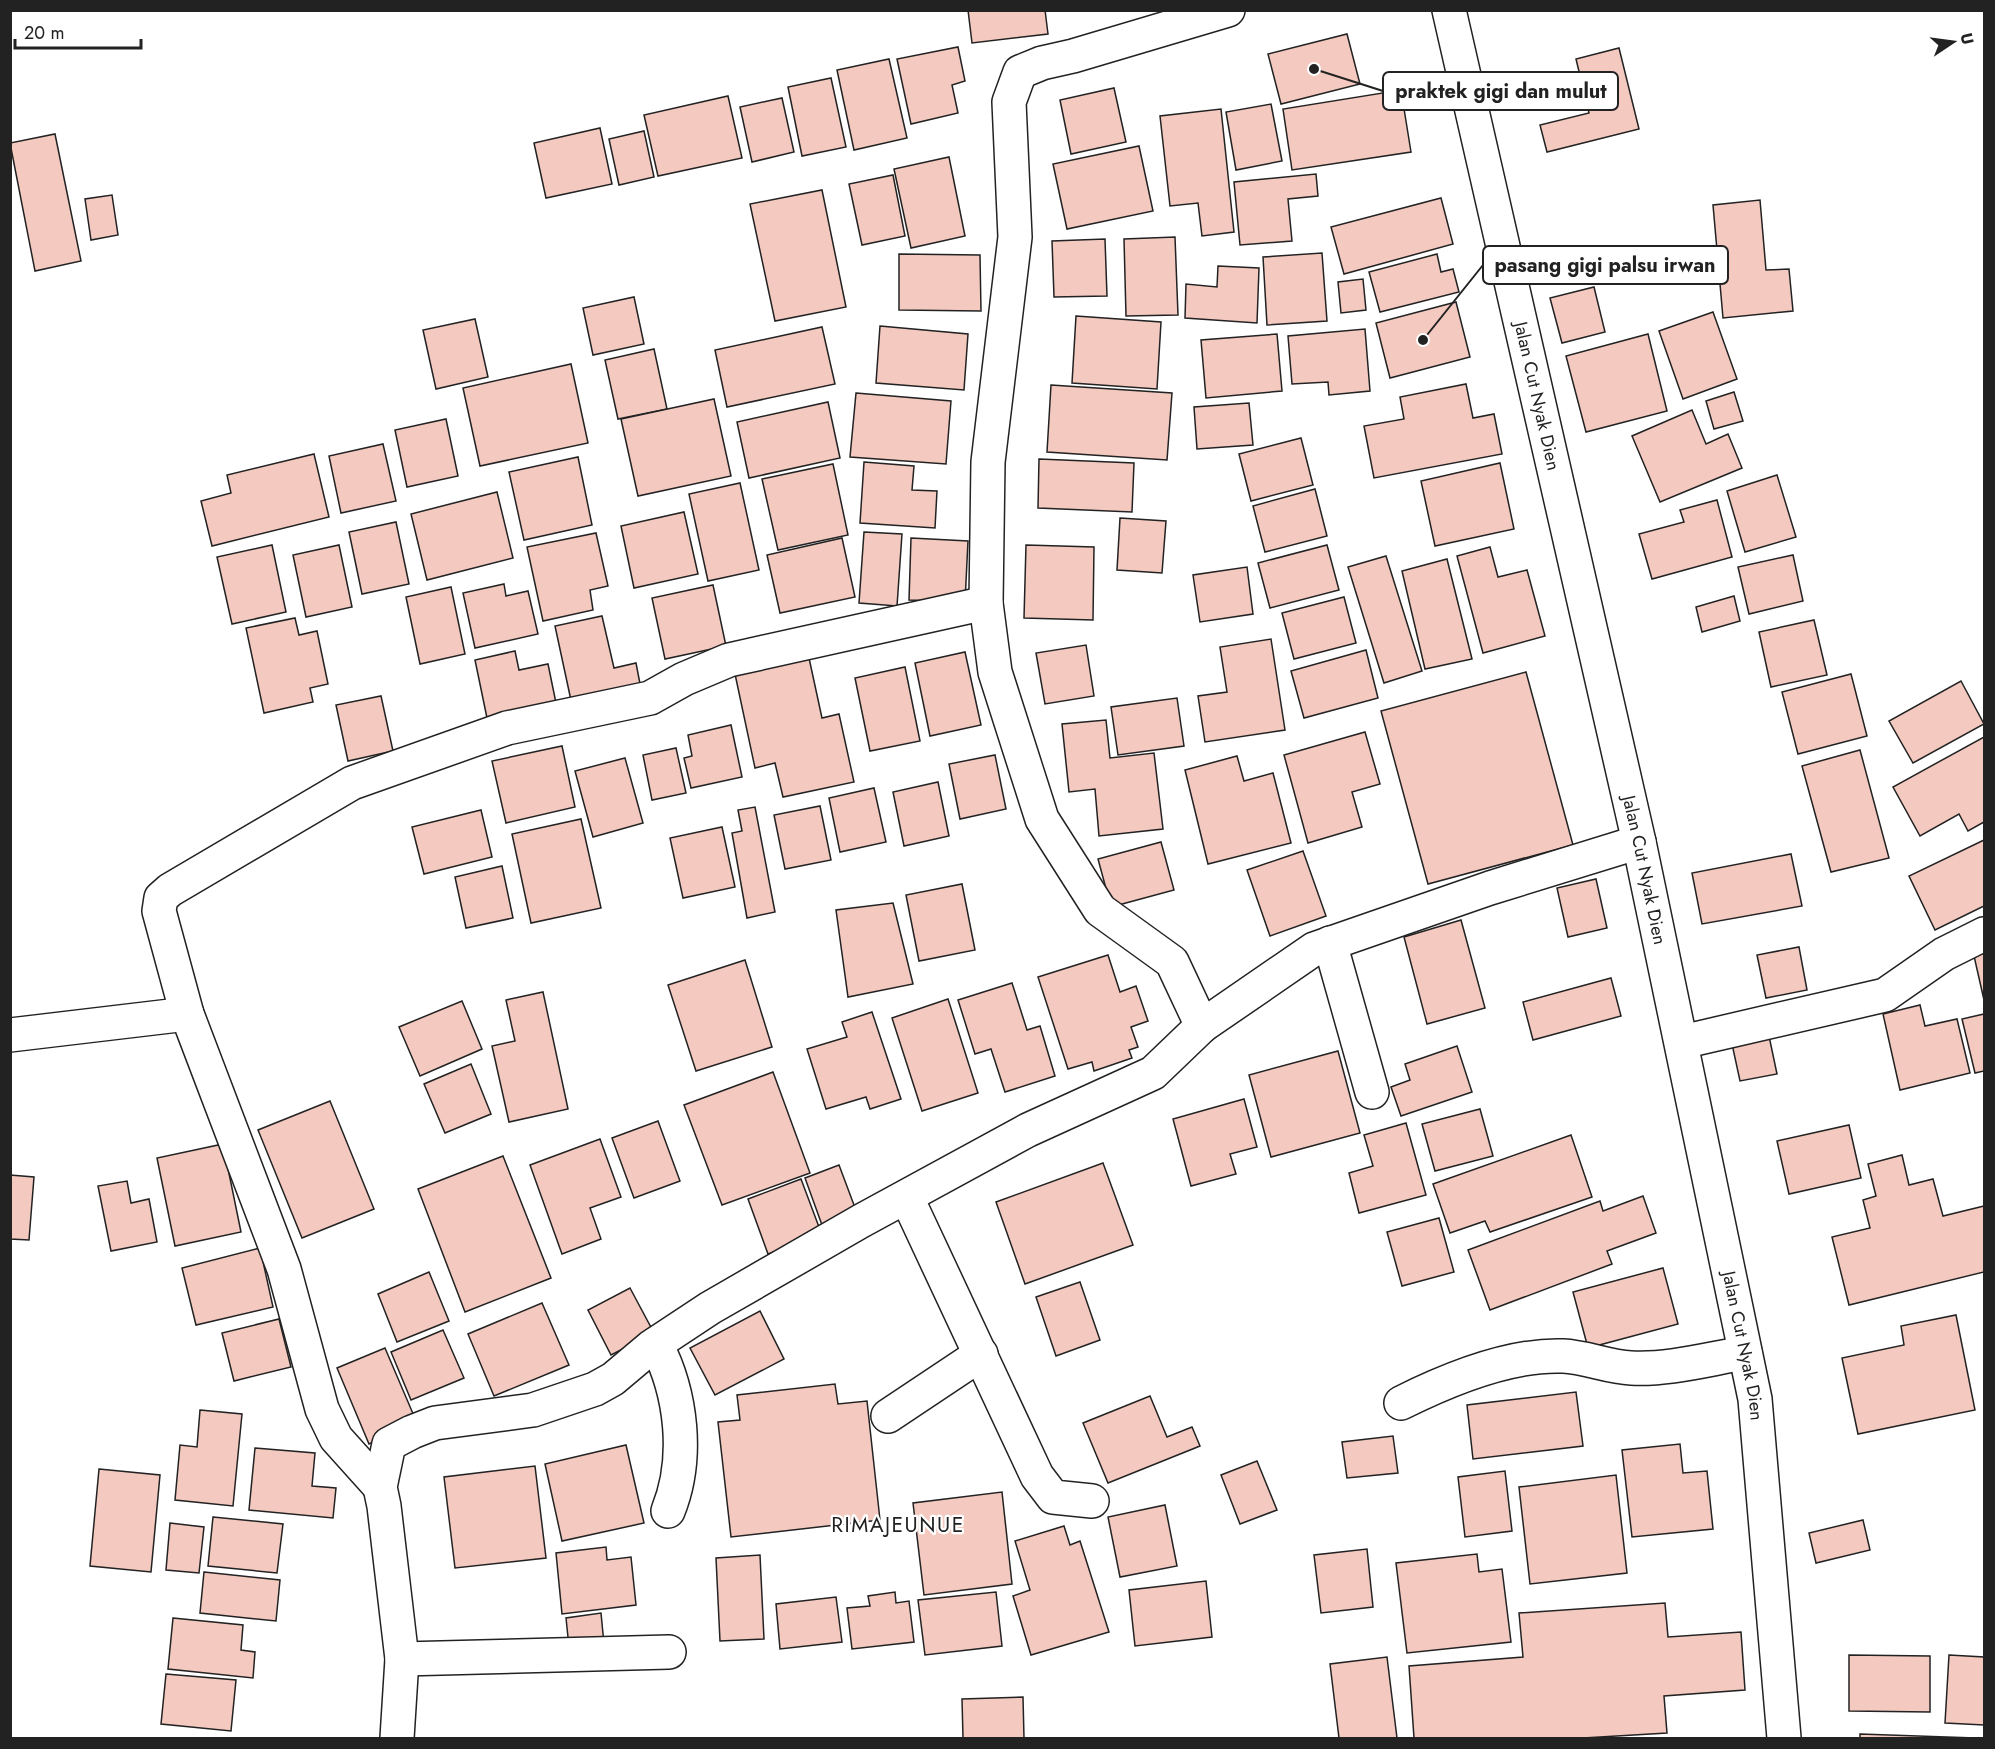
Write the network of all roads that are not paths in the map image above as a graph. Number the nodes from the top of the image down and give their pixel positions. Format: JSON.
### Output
{"nodes":[{"id":1,"x":1228,"y":10,"type":"edge"},
{"id":2,"x":1449,"y":10,"type":"edge"},
{"id":3,"x":986,"y":603,"type":"junction"},
{"id":4,"x":1639,"y":842,"type":"junction"},
{"id":5,"x":1984,"y":934,"type":"edge"},
{"id":6,"x":1330,"y":943,"type":"junction"},
{"id":7,"x":187,"y":1014,"type":"junction"},
{"id":8,"x":1202,"y":1026,"type":"junction"},
{"id":9,"x":10,"y":1035,"type":"edge"},
{"id":10,"x":1682,"y":1042,"type":"junction"},
{"id":11,"x":1372,"y":1092,"type":"dead end"},
{"id":12,"x":907,"y":1198,"type":"junction"},
{"id":13,"x":656,"y":1344,"type":"junction"},
{"id":14,"x":1745,"y":1353,"type":"junction"},
{"id":15,"x":981,"y":1354,"type":"junction"},
{"id":16,"x":1401,"y":1403,"type":"dead end"},
{"id":17,"x":888,"y":1416,"type":"dead end"},
{"id":18,"x":380,"y":1487,"type":"junction"},
{"id":19,"x":1092,"y":1501,"type":"dead end"},
{"id":20,"x":668,"y":1511,"type":"dead end"},
{"id":21,"x":669,"y":1652,"type":"dead end"},
{"id":22,"x":402,"y":1659,"type":"junction"},
{"id":23,"x":397,"y":1738,"type":"edge"},
{"id":24,"x":1784,"y":1738,"type":"edge"}],
"edges":[{"from":1,"to":3,"type":"main road"},
{"from":2,"to":4,"type":"main road","name":"Jalan Cut Nyak Dien"},
{"from":3,"to":7,"type":"main road"},
{"from":3,"to":8,"type":"main road"},
{"from":4,"to":6,"type":"main road"},
{"from":4,"to":10,"type":"main road","name":"Jalan Cut Nyak Dien"},
{"from":5,"to":10,"type":"main road"},
{"from":6,"to":8,"type":"main road"},
{"from":6,"to":11,"type":"main road"},
{"from":7,"to":9,"type":"main road"},
{"from":7,"to":18,"type":"main road"},
{"from":8,"to":12,"type":"main road"},
{"from":10,"to":14,"type":"main road","name":"Jalan Cut Nyak Dien"},
{"from":12,"to":13,"type":"main road"},
{"from":12,"to":15,"type":"main road"},
{"from":13,"to":18,"type":"main road"},
{"from":13,"to":20,"type":"main road"},
{"from":14,"to":16,"type":"main road"},
{"from":14,"to":24,"type":"main road","name":"Jalan Cut Nyak Dien"},
{"from":15,"to":17,"type":"main road"},
{"from":15,"to":19,"type":"main road"},
{"from":18,"to":22,"type":"main road"},
{"from":21,"to":22,"type":"main road"},
{"from":22,"to":23,"type":"main road"}]}
